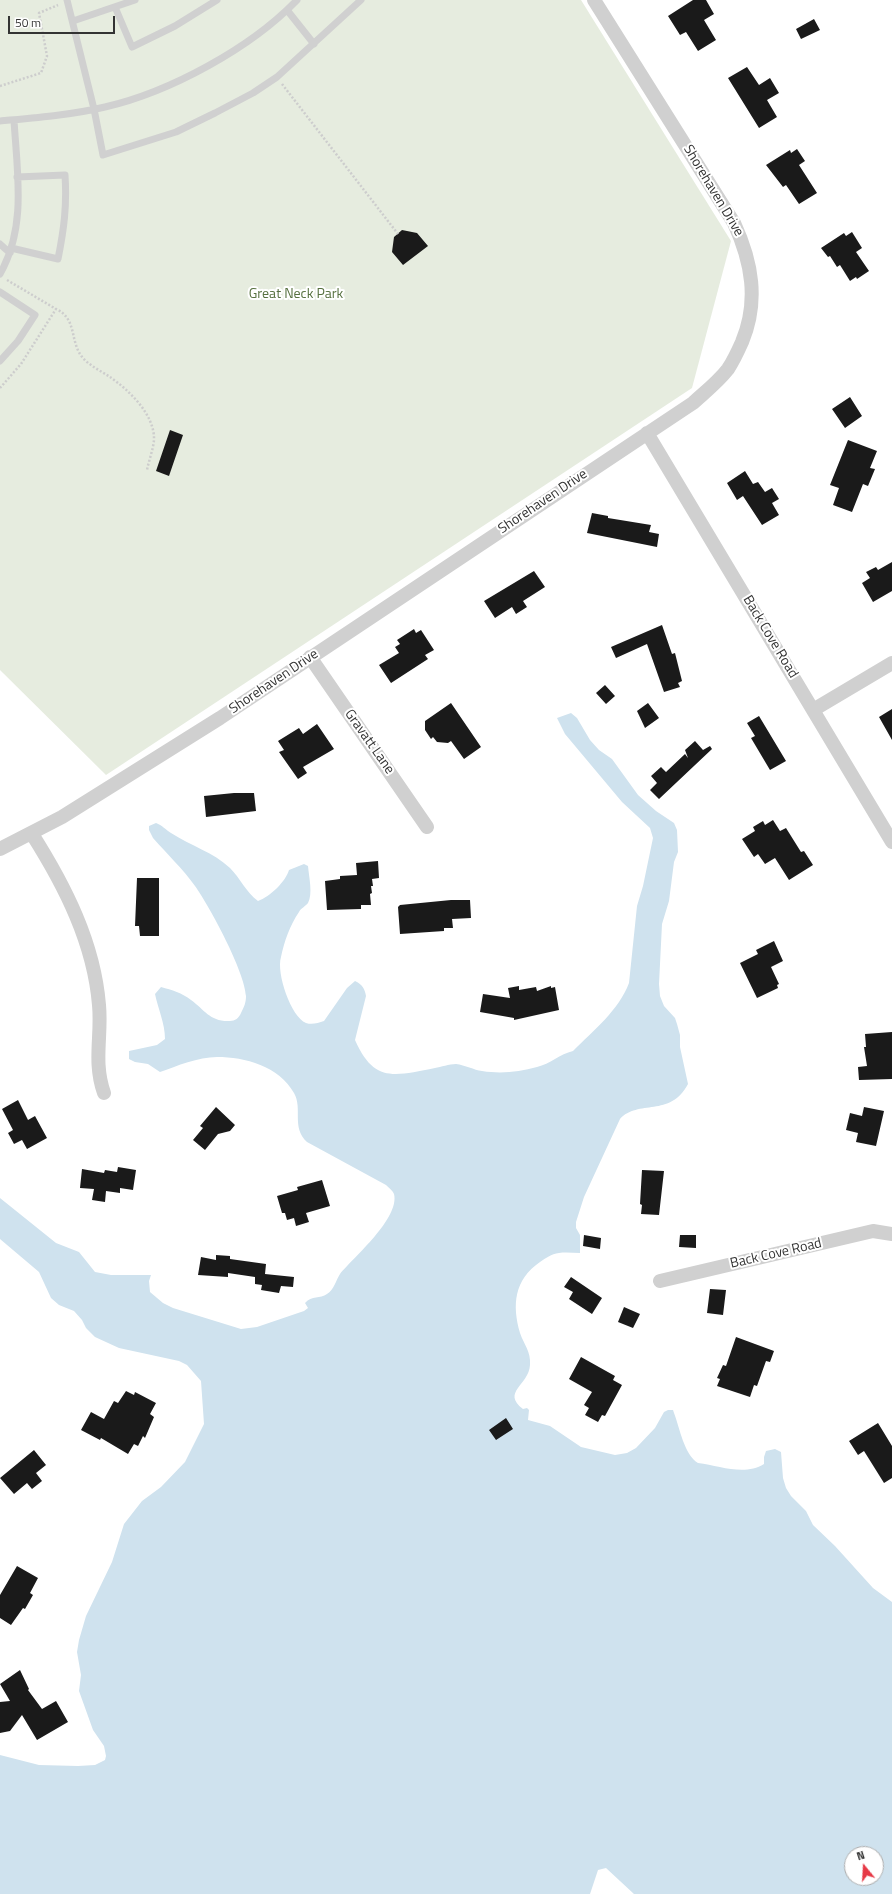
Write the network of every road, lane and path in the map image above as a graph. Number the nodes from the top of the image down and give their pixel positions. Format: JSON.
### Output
{"nodes":[{"id":1,"x":67,"y":0,"type":"edge"},
{"id":2,"x":135,"y":0,"type":"edge"},
{"id":3,"x":217,"y":0,"type":"edge"},
{"id":4,"x":297,"y":0,"type":"edge"},
{"id":5,"x":361,"y":0,"type":"edge"},
{"id":6,"x":594,"y":0,"type":"edge"},
{"id":7,"x":115,"y":7,"type":"junction"},
{"id":8,"x":287,"y":10,"type":"junction"},
{"id":9,"x":73,"y":21,"type":"junction"},
{"id":10,"x":314,"y":44,"type":"junction"},
{"id":11,"x":277,"y":77,"type":"junction"},
{"id":12,"x":0,"y":86,"type":"edge"},
{"id":13,"x":94,"y":109,"type":"junction"},
{"id":14,"x":14,"y":120,"type":"junction"},
{"id":15,"x":0,"y":121,"type":"edge"},
{"id":16,"x":17,"y":177,"type":"junction"},
{"id":17,"x":398,"y":234,"type":"dead end"},
{"id":18,"x":0,"y":244,"type":"edge"},
{"id":19,"x":11,"y":250,"type":"junction"},
{"id":20,"x":3,"y":276,"type":"edge"},
{"id":21,"x":0,"y":292,"type":"edge"},
{"id":22,"x":56,"y":310,"type":"junction"},
{"id":23,"x":0,"y":361,"type":"edge"},
{"id":24,"x":0,"y":388,"type":"edge"},
{"id":25,"x":647,"y":433,"type":"junction"},
{"id":26,"x":148,"y":470,"type":"dead end"},
{"id":27,"x":310,"y":657,"type":"junction"},
{"id":28,"x":892,"y":663,"type":"edge"},
{"id":29,"x":813,"y":710,"type":"junction"},
{"id":30,"x":427,"y":826,"type":"dead end"},
{"id":31,"x":32,"y":834,"type":"junction"},
{"id":32,"x":892,"y":842,"type":"edge"},
{"id":33,"x":0,"y":849,"type":"edge"},
{"id":34,"x":104,"y":1093,"type":"dead end"},
{"id":35,"x":892,"y":1234,"type":"edge"},
{"id":36,"x":660,"y":1281,"type":"dead end"}],
"edges":[{"from":1,"to":9,"type":"lane"},
{"from":1,"to":12,"type":"path"},
{"from":2,"to":7,"type":"lane"},
{"from":3,"to":7,"type":"lane"},
{"from":4,"to":8,"type":"lane"},
{"from":5,"to":10,"type":"lane"},
{"from":6,"to":25,"type":"street","name":"Shorehaven Drive"},
{"from":7,"to":9,"type":"lane"},
{"from":8,"to":10,"type":"lane"},
{"from":8,"to":13,"type":"lane"},
{"from":9,"to":13,"type":"lane"},
{"from":10,"to":11,"type":"lane"},
{"from":11,"to":13,"type":"lane"},
{"from":11,"to":17,"type":"path"},
{"from":13,"to":14,"type":"lane"},
{"from":14,"to":15,"type":"lane"},
{"from":14,"to":16,"type":"lane"},
{"from":16,"to":19,"type":"lane"},
{"from":16,"to":19,"type":"lane"},
{"from":18,"to":19,"type":"lane"},
{"from":19,"to":20,"type":"lane"},
{"from":20,"to":22,"type":"path"},
{"from":21,"to":23,"type":"lane"},
{"from":22,"to":24,"type":"path"},
{"from":22,"to":26,"type":"path"},
{"from":25,"to":27,"type":"street","name":"Shorehaven Drive"},
{"from":25,"to":29,"type":"street","name":"Back Cove Road"},
{"from":27,"to":30,"type":"street","name":"Gravatt Lane"},
{"from":27,"to":31,"type":"street","name":"Shorehaven Drive"},
{"from":28,"to":29,"type":"street"},
{"from":29,"to":32,"type":"street","name":"Back Cove Road"},
{"from":31,"to":33,"type":"street","name":"Shorehaven Drive"},
{"from":31,"to":34,"type":"street"},
{"from":35,"to":36,"type":"street","name":"Back Cove Road"}]}
